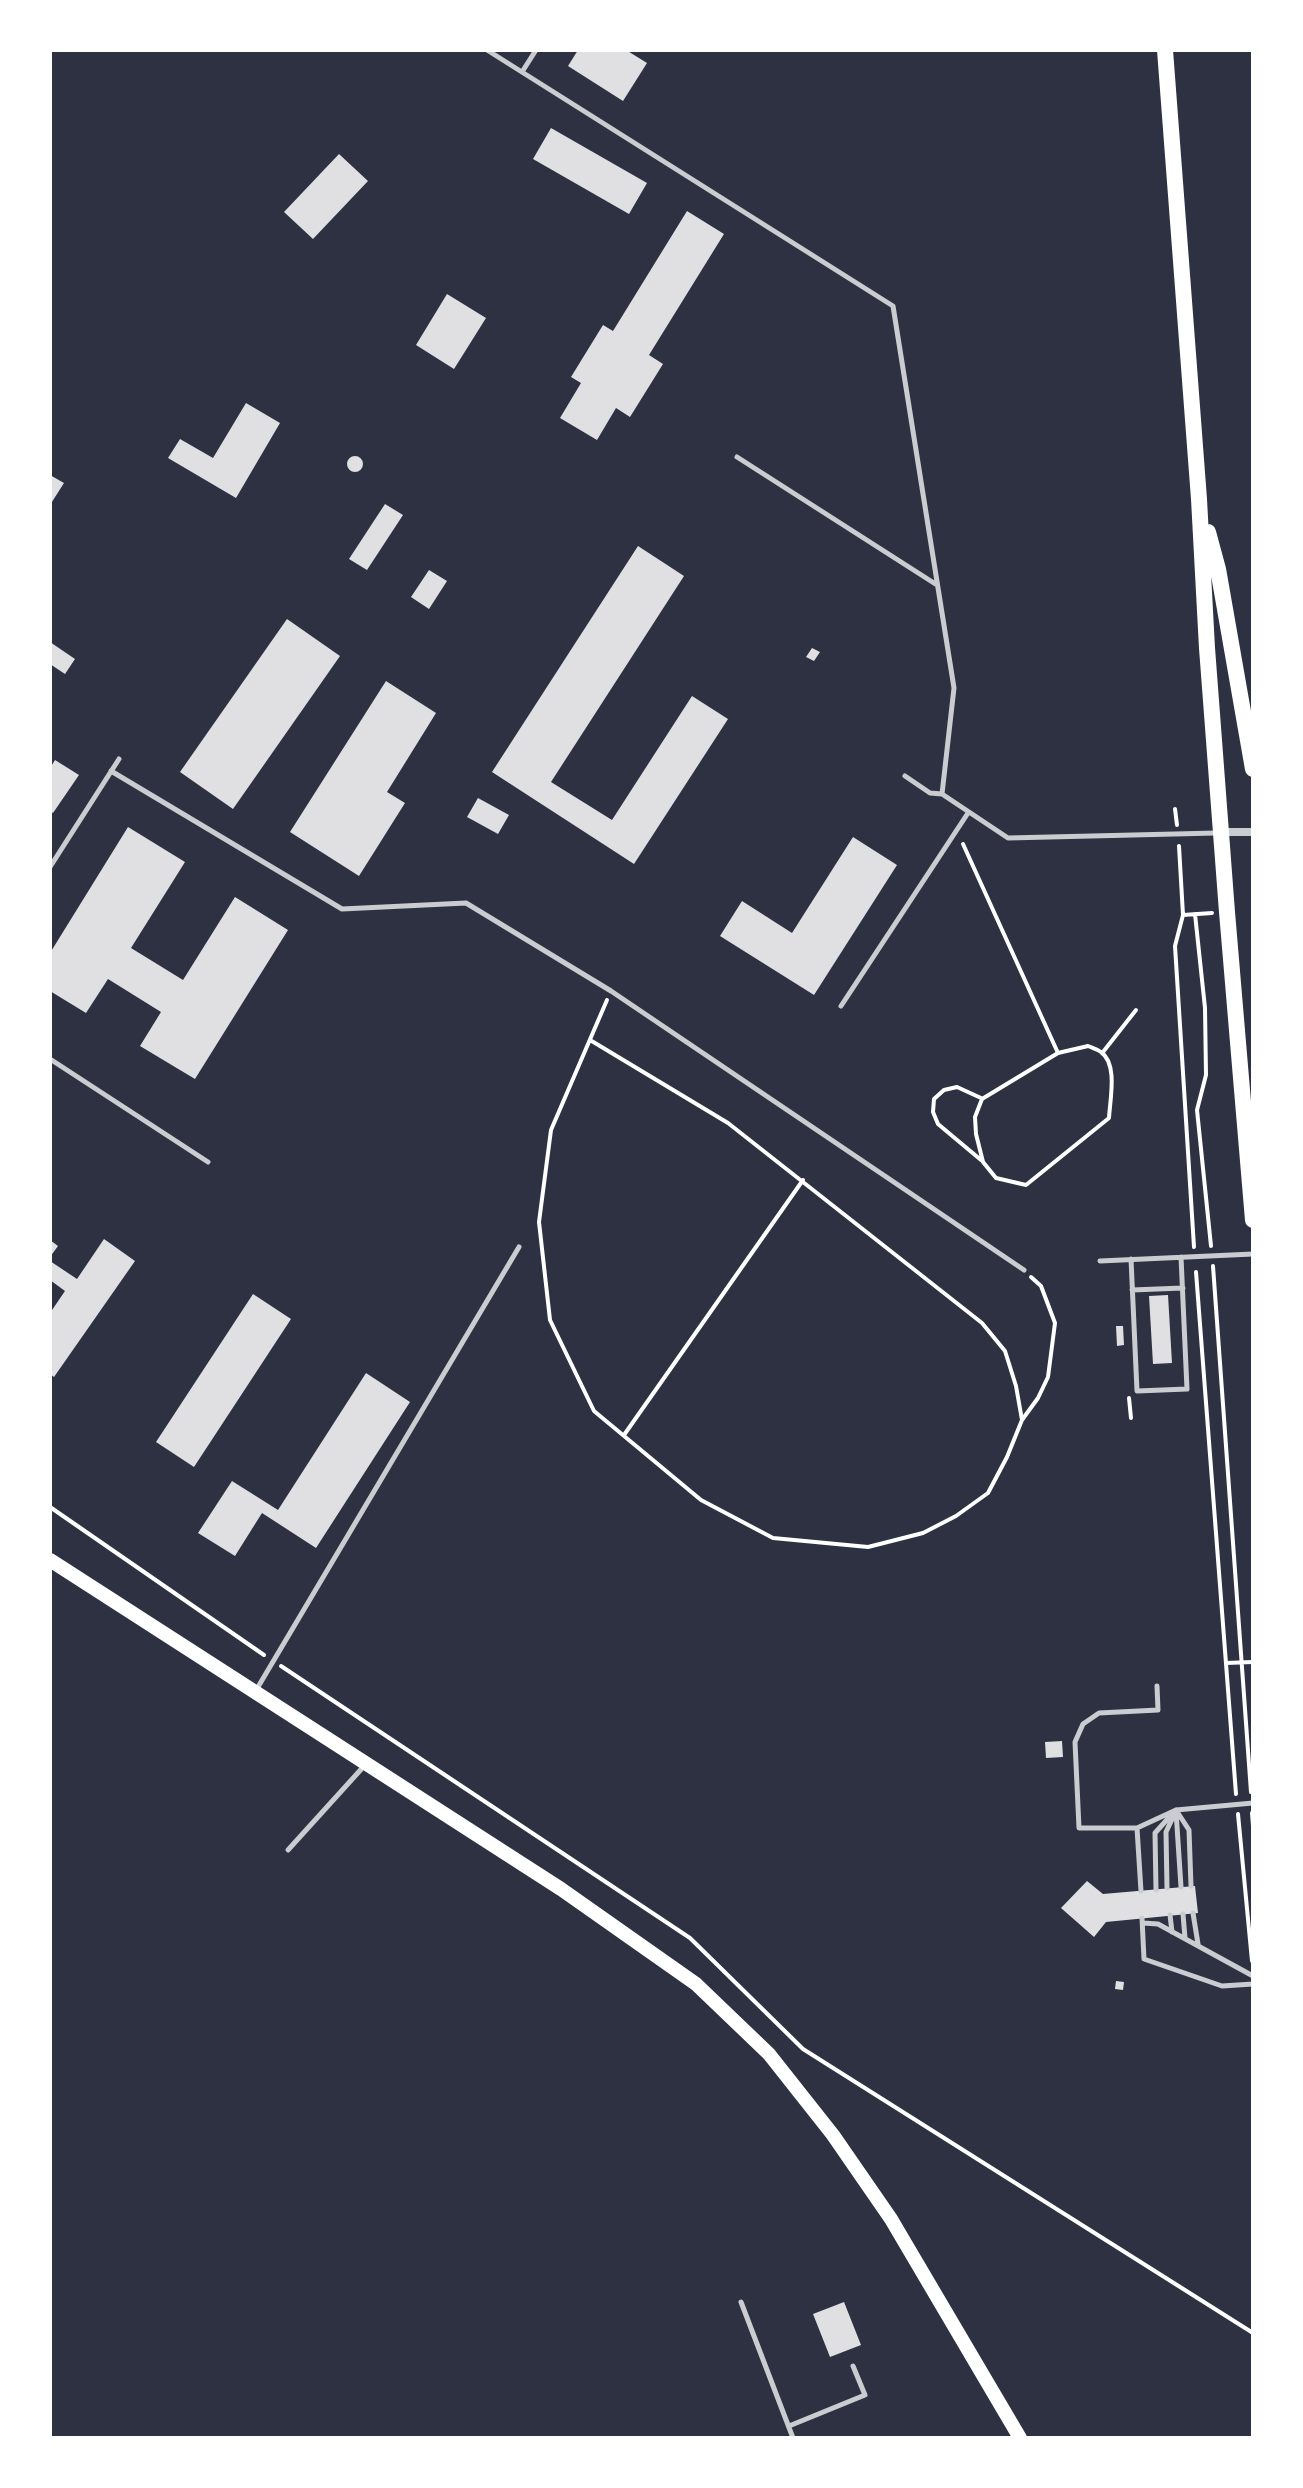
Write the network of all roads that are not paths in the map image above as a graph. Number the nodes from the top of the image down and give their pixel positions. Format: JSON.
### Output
{"nodes":[{"id":1,"x":487,"y":50,"type":"edge"},
{"id":2,"x":536,"y":50,"type":"edge"},
{"id":3,"x":1165,"y":50,"type":"edge"},
{"id":4,"x":522,"y":72,"type":"junction"},
{"id":5,"x":737,"y":457,"type":"dead end"},
{"id":6,"x":1199,"y":499,"type":"junction"},
{"id":7,"x":938,"y":585,"type":"junction"},
{"id":8,"x":119,"y":759,"type":"dead end"},
{"id":9,"x":1253,"y":769,"type":"edge"},
{"id":10,"x":111,"y":771,"type":"junction"},
{"id":11,"x":905,"y":776,"type":"dead end"},
{"id":12,"x":942,"y":794,"type":"junction"},
{"id":13,"x":968,"y":813,"type":"junction"},
{"id":14,"x":1221,"y":832,"type":"junction"},
{"id":15,"x":1253,"y":832,"type":"edge"},
{"id":16,"x":50,"y":867,"type":"edge"},
{"id":17,"x":841,"y":1006,"type":"dead end"},
{"id":18,"x":50,"y":1059,"type":"edge"},
{"id":19,"x":208,"y":1162,"type":"dead end"},
{"id":20,"x":1253,"y":1220,"type":"edge"},
{"id":21,"x":519,"y":1247,"type":"dead end"},
{"id":22,"x":1253,"y":1254,"type":"edge"},
{"id":23,"x":1181,"y":1257,"type":"junction"},
{"id":24,"x":1131,"y":1259,"type":"junction"},
{"id":25,"x":1100,"y":1261,"type":"dead end"},
{"id":26,"x":1024,"y":1270,"type":"road end"},
{"id":27,"x":1183,"y":1288,"type":"junction"},
{"id":28,"x":1132,"y":1290,"type":"junction"},
{"id":29,"x":50,"y":1560,"type":"edge"},
{"id":30,"x":1157,"y":1686,"type":"dead end"},
{"id":31,"x":255,"y":1692,"type":"junction"},
{"id":32,"x":366,"y":1764,"type":"junction"},
{"id":33,"x":1252,"y":1803,"type":"edge"},
{"id":34,"x":1176,"y":1810,"type":"junction"},
{"id":35,"x":1137,"y":1828,"type":"junction"},
{"id":36,"x":288,"y":1850,"type":"dead end"},
{"id":37,"x":1191,"y":1886,"type":"dead end"},
{"id":38,"x":1181,"y":1887,"type":"dead end"},
{"id":39,"x":1167,"y":1888,"type":"dead end"},
{"id":40,"x":1156,"y":1890,"type":"dead end"},
{"id":41,"x":1141,"y":1891,"type":"dead end"},
{"id":42,"x":1193,"y":1913,"type":"dead end"},
{"id":43,"x":1183,"y":1914,"type":"dead end"},
{"id":44,"x":1170,"y":1915,"type":"dead end"},
{"id":45,"x":1157,"y":1917,"type":"dead end"},
{"id":46,"x":1158,"y":1924,"type":"junction"},
{"id":47,"x":1172,"y":1932,"type":"junction"},
{"id":48,"x":1185,"y":1938,"type":"junction"},
{"id":49,"x":1198,"y":1945,"type":"junction"},
{"id":50,"x":1253,"y":1976,"type":"edge"},
{"id":51,"x":1253,"y":1984,"type":"edge"},
{"id":52,"x":741,"y":2302,"type":"dead end"},
{"id":53,"x":853,"y":2366,"type":"dead end"},
{"id":54,"x":789,"y":2426,"type":"junction"},
{"id":55,"x":793,"y":2438,"type":"edge"},
{"id":56,"x":1020,"y":2438,"type":"edge"}],
"edges":[{"from":1,"to":4,"type":"lane"},
{"from":2,"to":4,"type":"lane"},
{"from":3,"to":6,"type":"highway"},
{"from":4,"to":7,"type":"lane"},
{"from":5,"to":7,"type":"lane"},
{"from":6,"to":9,"type":"highway"},
{"from":6,"to":14,"type":"highway"},
{"from":7,"to":12,"type":"lane"},
{"from":8,"to":10,"type":"lane"},
{"from":10,"to":16,"type":"lane"},
{"from":10,"to":26,"type":"lane"},
{"from":11,"to":12,"type":"lane"},
{"from":12,"to":13,"type":"lane"},
{"from":13,"to":14,"type":"lane"},
{"from":13,"to":17,"type":"lane"},
{"from":14,"to":15,"type":"street"},
{"from":14,"to":20,"type":"highway"},
{"from":18,"to":19,"type":"lane"},
{"from":21,"to":31,"type":"lane"},
{"from":22,"to":23,"type":"lane"},
{"from":23,"to":24,"type":"lane"},
{"from":23,"to":27,"type":"lane"},
{"from":24,"to":25,"type":"lane"},
{"from":24,"to":28,"type":"lane"},
{"from":27,"to":28,"type":"lane"},
{"from":27,"to":28,"type":"lane"},
{"from":29,"to":31,"type":"main road"},
{"from":30,"to":35,"type":"lane"},
{"from":31,"to":32,"type":"main road"},
{"from":32,"to":36,"type":"lane"},
{"from":32,"to":56,"type":"main road"},
{"from":33,"to":34,"type":"lane"},
{"from":34,"to":35,"type":"lane"},
{"from":34,"to":37,"type":"lane"},
{"from":34,"to":38,"type":"lane"},
{"from":34,"to":39,"type":"lane"},
{"from":34,"to":40,"type":"lane"},
{"from":35,"to":41,"type":"lane"},
{"from":42,"to":49,"type":"lane"},
{"from":43,"to":48,"type":"lane"},
{"from":44,"to":47,"type":"lane"},
{"from":45,"to":46,"type":"lane"},
{"from":46,"to":47,"type":"lane"},
{"from":46,"to":51,"type":"lane"},
{"from":47,"to":48,"type":"lane"},
{"from":48,"to":49,"type":"lane"},
{"from":49,"to":50,"type":"lane"},
{"from":52,"to":54,"type":"lane"},
{"from":53,"to":54,"type":"lane"},
{"from":54,"to":55,"type":"lane"}]}
